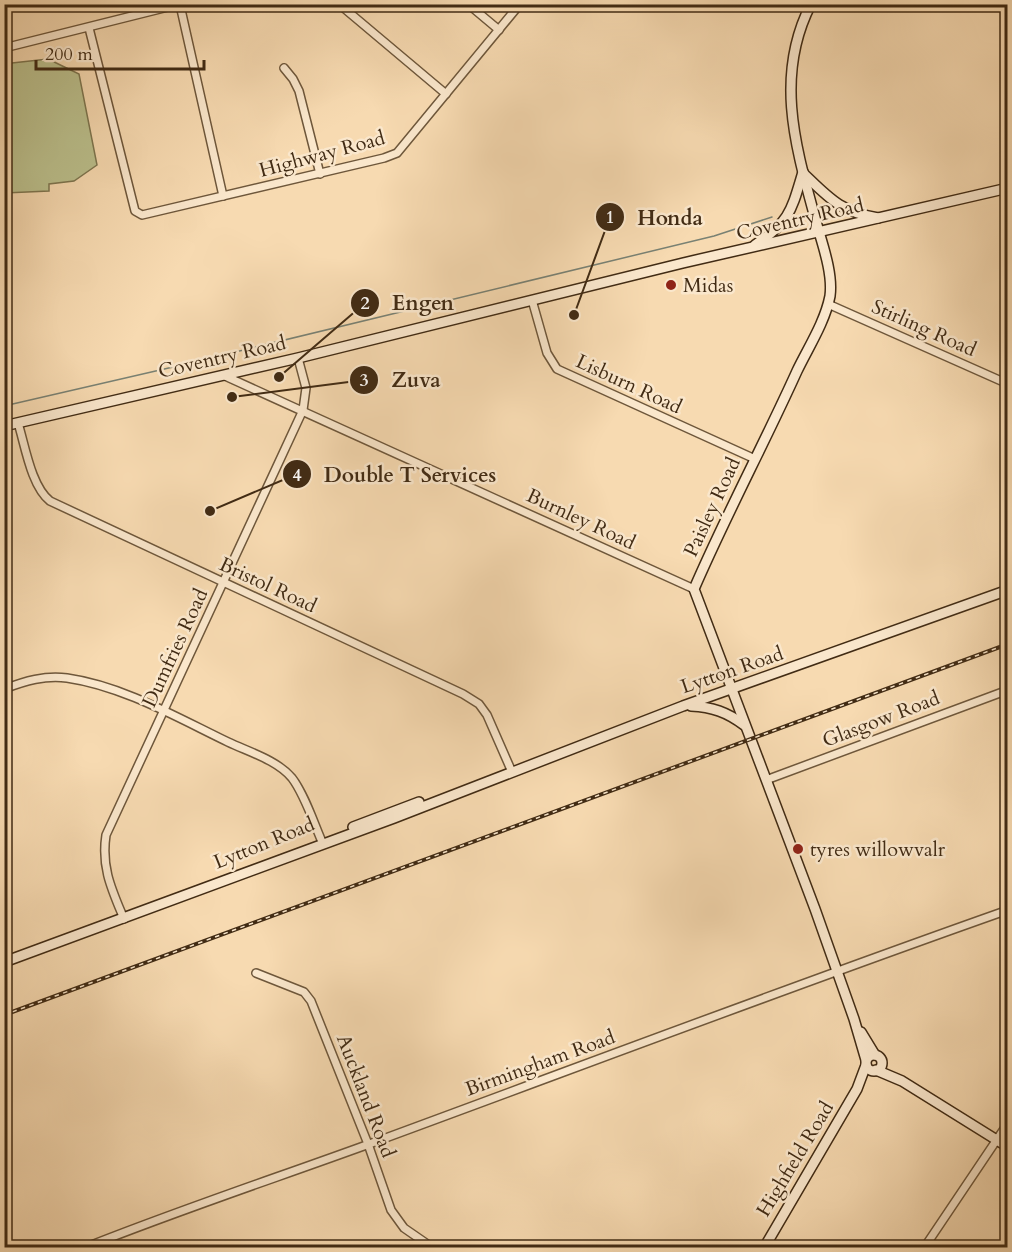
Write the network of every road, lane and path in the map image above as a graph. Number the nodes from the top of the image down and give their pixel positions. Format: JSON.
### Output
{"nodes":[{"id":1,"x":339,"y":4,"type":"edge"},
{"id":2,"x":468,"y":4,"type":"edge"},
{"id":3,"x":520,"y":4,"type":"edge"},
{"id":4,"x":810,"y":4,"type":"edge"},
{"id":5,"x":180,"y":5,"type":"edge"},
{"id":6,"x":89,"y":28,"type":"junction"},
{"id":7,"x":499,"y":30,"type":"junction"},
{"id":8,"x":4,"y":48,"type":"edge"},
{"id":9,"x":284,"y":68,"type":"dead end"},
{"id":10,"x":447,"y":94,"type":"junction"},
{"id":11,"x":803,"y":172,"type":"junction"},
{"id":12,"x":320,"y":174,"type":"junction"},
{"id":13,"x":1008,"y":188,"type":"edge"},
{"id":14,"x":223,"y":196,"type":"junction"},
{"id":15,"x":881,"y":219,"type":"junction"},
{"id":16,"x":819,"y":233,"type":"junction"},
{"id":17,"x":748,"y":249,"type":"junction"},
{"id":18,"x":532,"y":300,"type":"junction"},
{"id":19,"x":828,"y":304,"type":"junction"},
{"id":20,"x":298,"y":358,"type":"junction"},
{"id":21,"x":225,"y":376,"type":"junction"},
{"id":22,"x":1008,"y":384,"type":"edge"},
{"id":23,"x":303,"y":410,"type":"junction"},
{"id":24,"x":18,"y":423,"type":"junction"},
{"id":25,"x":4,"y":426,"type":"edge"},
{"id":26,"x":755,"y":459,"type":"junction"},
{"id":27,"x":224,"y":582,"type":"junction"},
{"id":28,"x":694,"y":589,"type":"junction"},
{"id":29,"x":1008,"y":590,"type":"edge"},
{"id":30,"x":4,"y":688,"type":"edge"},
{"id":31,"x":731,"y":689,"type":"junction"},
{"id":32,"x":1008,"y":690,"type":"edge"},
{"id":33,"x":684,"y":706,"type":"junction"},
{"id":34,"x":164,"y":711,"type":"junction"},
{"id":35,"x":746,"y":726,"type":"junction"},
{"id":36,"x":512,"y":772,"type":"junction"},
{"id":37,"x":766,"y":780,"type":"junction"},
{"id":38,"x":322,"y":842,"type":"junction"},
{"id":39,"x":1008,"y":910,"type":"edge"},
{"id":40,"x":124,"y":919,"type":"junction"},
{"id":41,"x":4,"y":962,"type":"edge"},
{"id":42,"x":837,"y":970,"type":"junction"},
{"id":43,"x":256,"y":973,"type":"dead end"},
{"id":44,"x":873,"y":1064,"type":"junction"},
{"id":45,"x":1008,"y":1123,"type":"edge"},
{"id":46,"x":997,"y":1140,"type":"junction"},
{"id":47,"x":368,"y":1144,"type":"junction"},
{"id":48,"x":1008,"y":1147,"type":"edge"},
{"id":49,"x":84,"y":1248,"type":"edge"},
{"id":50,"x":433,"y":1248,"type":"edge"},
{"id":51,"x":764,"y":1248,"type":"edge"},
{"id":52,"x":924,"y":1248,"type":"edge"}],
"edges":[{"from":1,"to":10,"type":"street"},
{"from":2,"to":7,"type":"street"},
{"from":3,"to":7,"type":"street","name":"Highway Road"},
{"from":4,"to":11,"type":"main road","name":"Paisley Road"},
{"from":5,"to":6,"type":"street"},
{"from":5,"to":14,"type":"street"},
{"from":6,"to":8,"type":"street"},
{"from":6,"to":14,"type":"street","name":"Highway Road"},
{"from":7,"to":10,"type":"street","name":"Highway Road"},
{"from":9,"to":12,"type":"street"},
{"from":10,"to":12,"type":"street","name":"Highway Road"},
{"from":11,"to":15,"type":"main road"},
{"from":11,"to":16,"type":"main road","name":"Paisley Road"},
{"from":11,"to":17,"type":"main road"},
{"from":12,"to":14,"type":"street","name":"Highway Road"},
{"from":13,"to":15,"type":"main road","name":"Coventry Road"},
{"from":15,"to":16,"type":"main road","name":"Coventry Road"},
{"from":16,"to":17,"type":"main road","name":"Coventry Road"},
{"from":16,"to":19,"type":"main road","name":"Paisley Road"},
{"from":17,"to":18,"type":"main road","name":"Coventry Road"},
{"from":18,"to":20,"type":"main road","name":"Coventry Road"},
{"from":18,"to":26,"type":"street","name":"Lisburn Road"},
{"from":19,"to":22,"type":"street","name":"Stirling Road"},
{"from":19,"to":26,"type":"main road","name":"Paisley Road"},
{"from":20,"to":21,"type":"main road","name":"Coventry Road"},
{"from":20,"to":23,"type":"street","name":"Dumfries Road"},
{"from":21,"to":23,"type":"street","name":"Burnley Road"},
{"from":21,"to":24,"type":"main road","name":"Coventry Road"},
{"from":23,"to":27,"type":"street","name":"Dumfries Road"},
{"from":23,"to":28,"type":"street","name":"Burnley Road"},
{"from":24,"to":25,"type":"main road","name":"Coventry Road"},
{"from":24,"to":27,"type":"street","name":"Bristol Road"},
{"from":26,"to":28,"type":"main road","name":"Paisley Road"},
{"from":27,"to":34,"type":"street","name":"Dumfries Road"},
{"from":27,"to":36,"type":"street","name":"Bristol Road"},
{"from":28,"to":31,"type":"main road","name":"Paisley Road"},
{"from":29,"to":31,"type":"main road","name":"Lytton Road"},
{"from":30,"to":34,"type":"street"},
{"from":31,"to":33,"type":"main road","name":"Lytton Road"},
{"from":31,"to":35,"type":"main road","name":"Paisley Road"},
{"from":32,"to":37,"type":"street","name":"Glasgow Road"},
{"from":33,"to":35,"type":"main road"},
{"from":33,"to":36,"type":"main road","name":"Lytton Road"},
{"from":34,"to":38,"type":"street"},
{"from":34,"to":40,"type":"street","name":"Dumfries Road"},
{"from":35,"to":37,"type":"main road","name":"Paisley Road"},
{"from":36,"to":38,"type":"main road","name":"Lytton Road"},
{"from":37,"to":42,"type":"main road","name":"Paisley Road"},
{"from":38,"to":40,"type":"main road","name":"Lytton Road"},
{"from":39,"to":42,"type":"street","name":"Birmingham Road"},
{"from":40,"to":41,"type":"main road","name":"Lytton Road"},
{"from":42,"to":44,"type":"main road","name":"Paisley Road"},
{"from":42,"to":47,"type":"street","name":"Birmingham Road"},
{"from":43,"to":47,"type":"street","name":"Auckland Road"},
{"from":44,"to":46,"type":"main road","name":"Paisley Road"},
{"from":44,"to":51,"type":"main road","name":"Highfield Road"},
{"from":45,"to":46,"type":"street"},
{"from":46,"to":48,"type":"main road","name":"Paisley Road"},
{"from":46,"to":52,"type":"street"},
{"from":47,"to":49,"type":"street","name":"Birmingham Road"},
{"from":47,"to":50,"type":"street","name":"Auckland Road"}]}
